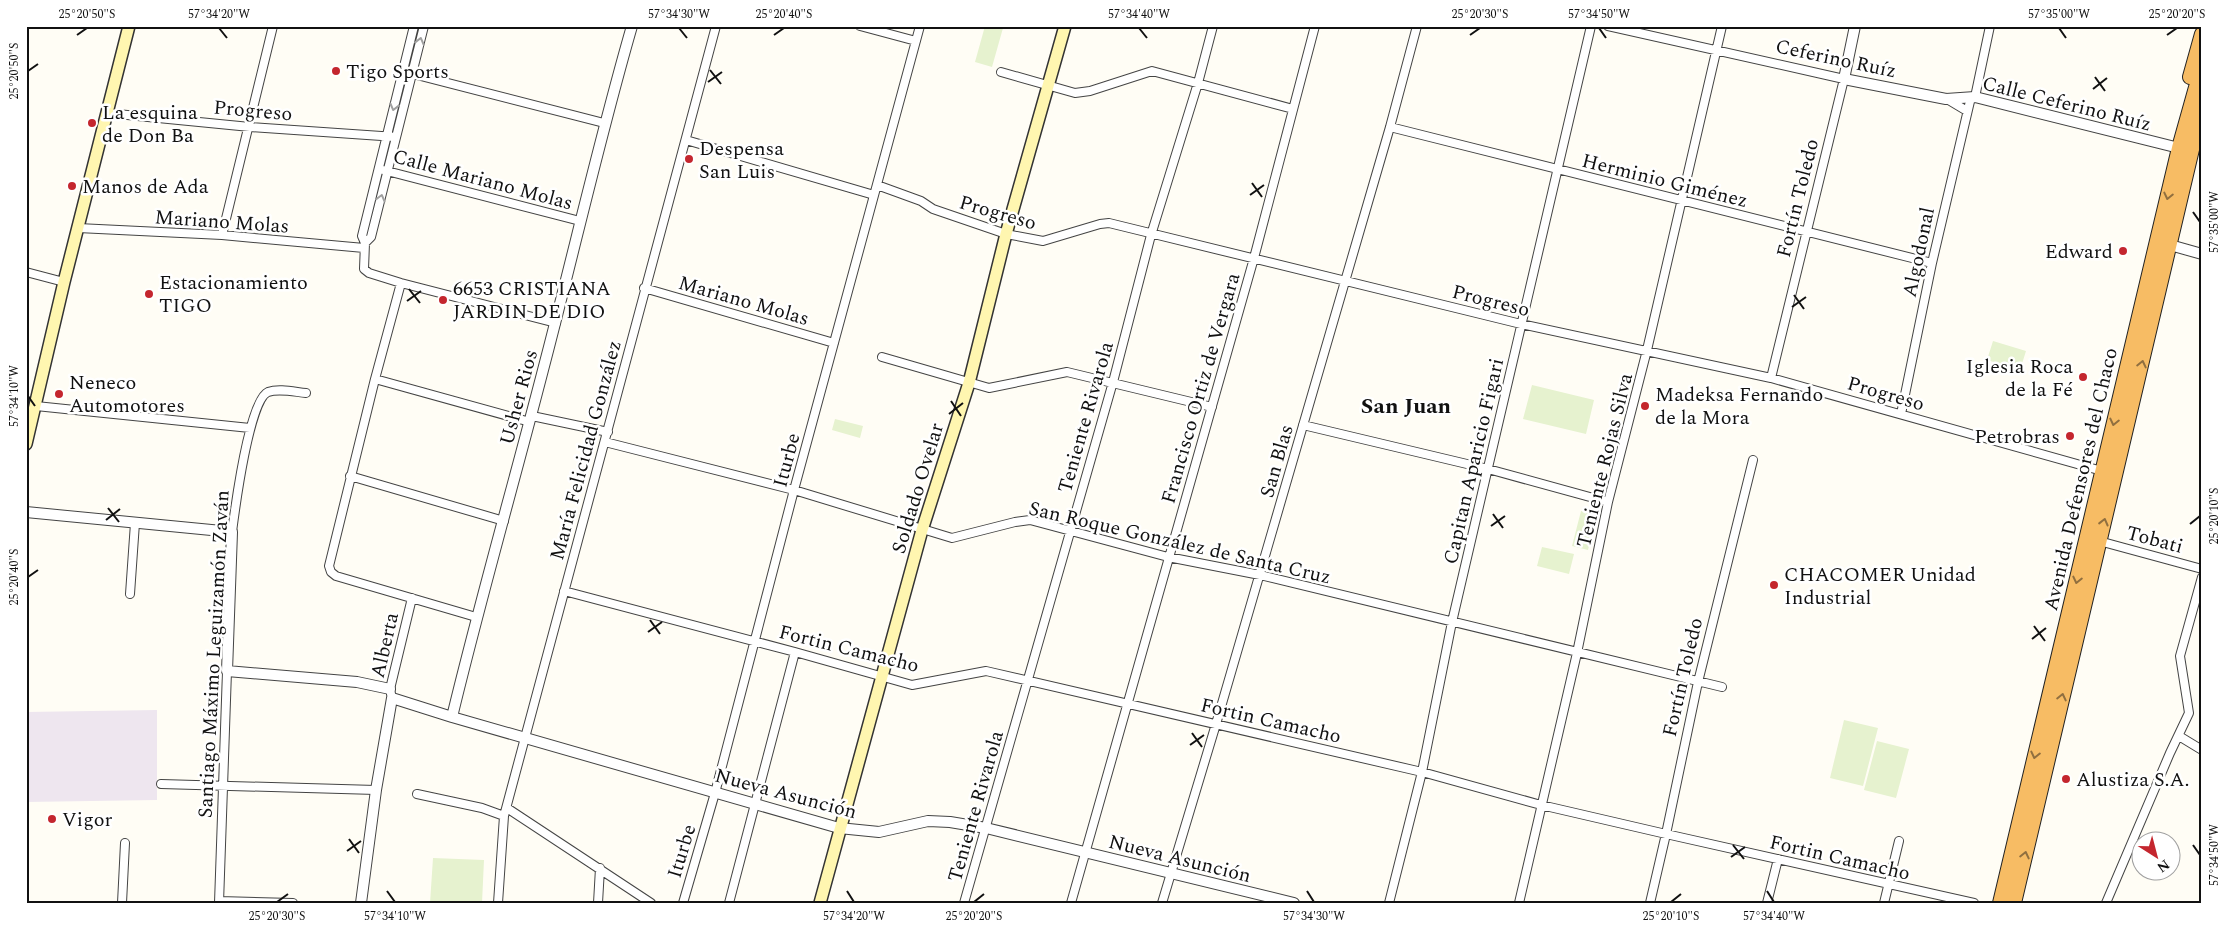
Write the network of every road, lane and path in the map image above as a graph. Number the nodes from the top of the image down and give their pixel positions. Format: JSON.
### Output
{"nodes":[{"id":1,"x":129,"y":26,"type":"edge"},
{"id":2,"x":273,"y":26,"type":"edge"},
{"id":3,"x":414,"y":26,"type":"edge"},
{"id":4,"x":424,"y":26,"type":"edge"},
{"id":5,"x":632,"y":26,"type":"edge"},
{"id":6,"x":716,"y":26,"type":"edge"},
{"id":7,"x":860,"y":26,"type":"edge"},
{"id":8,"x":920,"y":26,"type":"edge"},
{"id":9,"x":1065,"y":26,"type":"edge"},
{"id":10,"x":1213,"y":26,"type":"edge"},
{"id":11,"x":1316,"y":26,"type":"edge"},
{"id":12,"x":1417,"y":26,"type":"edge"},
{"id":13,"x":1591,"y":26,"type":"edge"},
{"id":14,"x":1608,"y":26,"type":"edge"},
{"id":15,"x":1722,"y":26,"type":"edge"},
{"id":16,"x":1855,"y":26,"type":"edge"},
{"id":17,"x":1990,"y":26,"type":"edge"},
{"id":18,"x":2202,"y":34,"type":"edge"},
{"id":19,"x":916,"y":41,"type":"junction"},
{"id":20,"x":1716,"y":49,"type":"junction"},
{"id":21,"x":2202,"y":66,"type":"edge"},
{"id":22,"x":402,"y":72,"type":"junction"},
{"id":23,"x":1001,"y":72,"type":"dead end"},
{"id":24,"x":412,"y":74,"type":"junction"},
{"id":25,"x":1844,"y":79,"type":"junction"},
{"id":26,"x":1198,"y":83,"type":"junction"},
{"id":27,"x":1048,"y":86,"type":"junction"},
{"id":28,"x":1973,"y":97,"type":"junction"},
{"id":29,"x":1946,"y":98,"type":"junction"},
{"id":30,"x":2202,"y":107,"type":"edge"},
{"id":31,"x":1293,"y":109,"type":"junction"},
{"id":32,"x":1967,"y":110,"type":"junction"},
{"id":33,"x":107,"y":113,"type":"junction"},
{"id":34,"x":604,"y":123,"type":"junction"},
{"id":35,"x":250,"y":127,"type":"junction"},
{"id":36,"x":1390,"y":127,"type":"junction"},
{"id":37,"x":387,"y":135,"type":"junction"},
{"id":38,"x":396,"y":137,"type":"junction"},
{"id":39,"x":2189,"y":137,"type":"edge"},
{"id":40,"x":686,"y":140,"type":"junction"},
{"id":41,"x":379,"y":169,"type":"junction"},
{"id":42,"x":1558,"y":170,"type":"junction"},
{"id":43,"x":388,"y":171,"type":"junction"},
{"id":44,"x":877,"y":185,"type":"junction"},
{"id":45,"x":874,"y":195,"type":"junction"},
{"id":46,"x":1680,"y":200,"type":"junction"},
{"id":47,"x":580,"y":221,"type":"junction"},
{"id":48,"x":78,"y":228,"type":"junction"},
{"id":49,"x":1807,"y":231,"type":"junction"},
{"id":50,"x":1006,"y":234,"type":"junction"},
{"id":51,"x":222,"y":235,"type":"junction"},
{"id":52,"x":1151,"y":235,"type":"junction"},
{"id":53,"x":2170,"y":245,"type":"junction"},
{"id":54,"x":365,"y":246,"type":"junction"},
{"id":55,"x":2202,"y":254,"type":"edge"},
{"id":56,"x":1254,"y":258,"type":"junction"},
{"id":57,"x":1932,"y":263,"type":"junction"},
{"id":58,"x":26,"y":272,"type":"edge"},
{"id":59,"x":1344,"y":280,"type":"junction"},
{"id":60,"x":64,"y":282,"type":"junction"},
{"id":61,"x":401,"y":283,"type":"junction"},
{"id":62,"x":644,"y":288,"type":"junction"},
{"id":63,"x":556,"y":323,"type":"junction"},
{"id":64,"x":1521,"y":324,"type":"junction"},
{"id":65,"x":834,"y":343,"type":"junction"},
{"id":66,"x":1647,"y":350,"type":"junction"},
{"id":67,"x":882,"y":357,"type":"dead end"},
{"id":68,"x":1771,"y":378,"type":"junction"},
{"id":69,"x":375,"y":379,"type":"junction"},
{"id":70,"x":1113,"y":382,"type":"junction"},
{"id":71,"x":969,"y":383,"type":"junction"},
{"id":72,"x":306,"y":393,"type":"dead end"},
{"id":73,"x":36,"y":406,"type":"junction"},
{"id":74,"x":1212,"y":407,"type":"junction"},
{"id":75,"x":1901,"y":414,"type":"junction"},
{"id":76,"x":531,"y":419,"type":"junction"},
{"id":77,"x":1303,"y":425,"type":"junction"},
{"id":78,"x":250,"y":428,"type":"junction"},
{"id":79,"x":608,"y":432,"type":"junction"},
{"id":80,"x":605,"y":442,"type":"junction"},
{"id":81,"x":26,"y":444,"type":"edge"},
{"id":82,"x":1753,"y":460,"type":"dead end"},
{"id":83,"x":1488,"y":469,"type":"junction"},
{"id":84,"x":2102,"y":471,"type":"junction"},
{"id":85,"x":350,"y":476,"type":"junction"},
{"id":86,"x":794,"y":490,"type":"junction"},
{"id":87,"x":1608,"y":502,"type":"junction"},
{"id":88,"x":26,"y":512,"type":"edge"},
{"id":89,"x":504,"y":521,"type":"junction"},
{"id":90,"x":135,"y":523,"type":"junction"},
{"id":91,"x":922,"y":530,"type":"junction"},
{"id":92,"x":1070,"y":530,"type":"junction"},
{"id":93,"x":232,"y":532,"type":"junction"},
{"id":94,"x":2099,"y":541,"type":"junction"},
{"id":95,"x":1168,"y":557,"type":"junction"},
{"id":96,"x":2202,"y":569,"type":"edge"},
{"id":97,"x":1260,"y":575,"type":"junction"},
{"id":98,"x":2202,"y":577,"type":"edge"},
{"id":99,"x":564,"y":591,"type":"junction"},
{"id":100,"x":130,"y":594,"type":"dead end"},
{"id":101,"x":412,"y":598,"type":"junction"},
{"id":102,"x":476,"y":617,"type":"junction"},
{"id":103,"x":1452,"y":622,"type":"junction"},
{"id":104,"x":755,"y":641,"type":"junction"},
{"id":105,"x":795,"y":652,"type":"junction"},
{"id":106,"x":1577,"y":653,"type":"junction"},
{"id":107,"x":227,"y":671,"type":"junction"},
{"id":108,"x":882,"y":678,"type":"junction"},
{"id":109,"x":1029,"y":681,"type":"junction"},
{"id":110,"x":1698,"y":682,"type":"junction"},
{"id":111,"x":1722,"y":687,"type":"dead end"},
{"id":112,"x":391,"y":694,"type":"junction"},
{"id":113,"x":1127,"y":704,"type":"junction"},
{"id":114,"x":452,"y":717,"type":"junction"},
{"id":115,"x":1216,"y":724,"type":"junction"},
{"id":116,"x":2179,"y":736,"type":"junction"},
{"id":117,"x":524,"y":737,"type":"junction"},
{"id":118,"x":2202,"y":750,"type":"edge"},
{"id":119,"x":1422,"y":772,"type":"junction"},
{"id":120,"x":162,"y":784,"type":"dead end"},
{"id":121,"x":224,"y":785,"type":"junction"},
{"id":122,"x":376,"y":790,"type":"junction"},
{"id":123,"x":715,"y":793,"type":"junction"},
{"id":124,"x":417,"y":794,"type":"dead end"},
{"id":125,"x":754,"y":804,"type":"junction"},
{"id":126,"x":1541,"y":805,"type":"junction"},
{"id":127,"x":506,"y":808,"type":"junction"},
{"id":128,"x":504,"y":816,"type":"junction"},
{"id":129,"x":839,"y":828,"type":"junction"},
{"id":130,"x":986,"y":828,"type":"junction"},
{"id":131,"x":1666,"y":834,"type":"junction"},
{"id":132,"x":1899,"y":841,"type":"dead end"},
{"id":133,"x":125,"y":843,"type":"dead end"},
{"id":134,"x":1085,"y":853,"type":"junction"},
{"id":135,"x":1778,"y":860,"type":"junction"},
{"id":136,"x":600,"y":868,"type":"junction"},
{"id":137,"x":1170,"y":873,"type":"junction"},
{"id":138,"x":1888,"y":884,"type":"junction"},
{"id":139,"x":1269,"y":900,"type":"edge"},
{"id":140,"x":219,"y":902,"type":"edge"},
{"id":141,"x":122,"y":903,"type":"edge"},
{"id":142,"x":293,"y":903,"type":"edge"},
{"id":143,"x":361,"y":903,"type":"edge"},
{"id":144,"x":498,"y":903,"type":"edge"},
{"id":145,"x":598,"y":903,"type":"edge"},
{"id":146,"x":651,"y":903,"type":"edge"},
{"id":147,"x":683,"y":903,"type":"edge"},
{"id":148,"x":729,"y":903,"type":"edge"},
{"id":149,"x":820,"y":903,"type":"edge"},
{"id":150,"x":964,"y":903,"type":"edge"},
{"id":151,"x":1071,"y":903,"type":"edge"},
{"id":152,"x":1162,"y":903,"type":"edge"},
{"id":153,"x":1294,"y":903,"type":"edge"},
{"id":154,"x":1389,"y":903,"type":"edge"},
{"id":155,"x":1519,"y":903,"type":"edge"},
{"id":156,"x":1650,"y":903,"type":"edge"},
{"id":157,"x":1767,"y":903,"type":"edge"},
{"id":158,"x":1884,"y":903,"type":"edge"},
{"id":159,"x":1974,"y":903,"type":"edge"},
{"id":160,"x":2000,"y":903,"type":"edge"},
{"id":161,"x":2014,"y":903,"type":"edge"},
{"id":162,"x":2106,"y":903,"type":"edge"}],
"edges":[{"from":1,"to":33,"type":"main road"},
{"from":2,"to":35,"type":"street"},
{"from":3,"to":22,"type":"street"},
{"from":24,"to":4,"type":"street","one_way":true},
{"from":5,"to":34,"type":"street","name":"Usher Rios"},
{"from":6,"to":40,"type":"street","name":"María Felicidad González"},
{"from":7,"to":19,"type":"street"},
{"from":8,"to":19,"type":"street","name":"Iturbe"},
{"from":9,"to":27,"type":"main road","name":"Soldado Ovelar"},
{"from":10,"to":26,"type":"street","name":"Teniente Rivarola"},
{"from":11,"to":31,"type":"street","name":"Francisco Ortiz de Vergara"},
{"from":12,"to":36,"type":"street","name":"San Blas"},
{"from":13,"to":42,"type":"street","name":"Capitan Aparicio Figari"},
{"from":14,"to":20,"type":"street","name":"Ceferino Ruíz"},
{"from":15,"to":20,"type":"street","name":"Teniente Rojas Silva"},
{"from":16,"to":25,"type":"street","name":"Fortín Toledo"},
{"from":17,"to":28,"type":"street","name":"Algodonal"},
{"from":18,"to":39,"type":"highway"},
{"from":19,"to":44,"type":"street","name":"Iturbe"},
{"from":20,"to":25,"type":"street","name":"Ceferino Ruíz"},
{"from":20,"to":46,"type":"street","name":"Teniente Rojas Silva"},
{"from":21,"to":39,"type":"highway","name":"Avenida Defensores del Chaco"},
{"from":22,"to":24,"type":"street"},
{"from":22,"to":37,"type":"street","one_way":true},
{"from":23,"to":27,"type":"street"},
{"from":24,"to":34,"type":"street"},
{"from":24,"to":38,"type":"street"},
{"from":25,"to":29,"type":"street","name":"Ceferino Ruíz"},
{"from":25,"to":49,"type":"street","name":"Fortín Toledo"},
{"from":26,"to":27,"type":"street"},
{"from":26,"to":31,"type":"street"},
{"from":26,"to":52,"type":"street","name":"Teniente Rivarola"},
{"from":27,"to":50,"type":"main road","name":"Soldado Ovelar"},
{"from":28,"to":29,"type":"street","name":"Calle Ceferino Ruíz"},
{"from":28,"to":32,"type":"street","name":"Algodonal"},
{"from":28,"to":39,"type":"street","name":"Calle Ceferino Ruíz"},
{"from":29,"to":32,"type":"street","name":"Ceferino Ruíz"},
{"from":30,"to":39,"type":"highway","name":"Avenida Defensores del Chaco"},
{"from":31,"to":56,"type":"street","name":"Francisco Ortiz de Vergara"},
{"from":32,"to":57,"type":"street","name":"Algodonal"},
{"from":33,"to":35,"type":"street","name":"Progreso"},
{"from":33,"to":48,"type":"main road"},
{"from":34,"to":47,"type":"street","name":"Usher Rios"},
{"from":35,"to":37,"type":"street","name":"Progreso"},
{"from":35,"to":51,"type":"street"},
{"from":36,"to":42,"type":"street","name":"Herminio Giménez"},
{"from":36,"to":59,"type":"street","name":"San Blas"},
{"from":37,"to":38,"type":"street","name":"Progreso"},
{"from":37,"to":41,"type":"street"},
{"from":38,"to":43,"type":"street"},
{"from":39,"to":53,"type":"highway","name":"Avenida Defensores del Chaco"},
{"from":39,"to":84,"type":"highway","name":"Avenida Defensores del Chaco","one_way":true},
{"from":40,"to":45,"type":"street"},
{"from":40,"to":62,"type":"street","name":"María Felicidad González"},
{"from":41,"to":43,"type":"street","name":"Calle Mariano Molas"},
{"from":41,"to":54,"type":"street"},
{"from":42,"to":46,"type":"street","name":"Herminio Giménez"},
{"from":42,"to":64,"type":"street","name":"Capitan Aparicio Figari"},
{"from":43,"to":47,"type":"street","name":"Calle Mariano Molas"},
{"from":54,"to":43,"type":"street","one_way":true},
{"from":44,"to":45,"type":"street","name":"Iturbe"},
{"from":44,"to":50,"type":"street","name":"Progreso"},
{"from":45,"to":65,"type":"street","name":"Iturbe"},
{"from":46,"to":49,"type":"street","name":"Herminio Giménez"},
{"from":46,"to":66,"type":"street","name":"Teniente Rojas Silva"},
{"from":47,"to":63,"type":"street","name":"Usher Rios"},
{"from":48,"to":51,"type":"street","name":"Mariano Molas"},
{"from":48,"to":60,"type":"main road"},
{"from":49,"to":57,"type":"street","name":"Herminio Giménez"},
{"from":49,"to":68,"type":"street","name":"Fortín Toledo"},
{"from":50,"to":52,"type":"street","name":"Progreso"},
{"from":50,"to":71,"type":"main road","name":"Soldado Ovelar"},
{"from":51,"to":54,"type":"street","name":"Mariano Molas"},
{"from":52,"to":56,"type":"street","name":"Progreso"},
{"from":52,"to":70,"type":"street","name":"Teniente Rivarola"},
{"from":53,"to":55,"type":"street"},
{"from":94,"to":53,"type":"highway","name":"Avenida Defensores del Chaco","one_way":true},
{"from":54,"to":61,"type":"street"},
{"from":56,"to":59,"type":"street","name":"Progreso"},
{"from":56,"to":74,"type":"street","name":"Francisco Ortiz de Vergara"},
{"from":57,"to":75,"type":"street","name":"Algodonal"},
{"from":58,"to":60,"type":"street"},
{"from":59,"to":64,"type":"street","name":"Progreso"},
{"from":59,"to":77,"type":"street","name":"San Blas"},
{"from":60,"to":73,"type":"main road"},
{"from":61,"to":63,"type":"street"},
{"from":61,"to":69,"type":"street"},
{"from":62,"to":65,"type":"street","name":"Mariano Molas"},
{"from":62,"to":79,"type":"street","name":"María Felicidad González"},
{"from":63,"to":76,"type":"street","name":"Usher Rios"},
{"from":64,"to":66,"type":"street","name":"Progreso"},
{"from":64,"to":83,"type":"street","name":"Capitan Aparicio Figari"},
{"from":65,"to":86,"type":"street","name":"Iturbe"},
{"from":66,"to":68,"type":"street","name":"Progreso"},
{"from":66,"to":87,"type":"street","name":"Teniente Rojas Silva"},
{"from":67,"to":71,"type":"street"},
{"from":68,"to":75,"type":"street","name":"Progreso"},
{"from":69,"to":76,"type":"street"},
{"from":69,"to":85,"type":"street"},
{"from":70,"to":71,"type":"street"},
{"from":70,"to":74,"type":"street"},
{"from":70,"to":92,"type":"street","name":"Teniente Rivarola"},
{"from":71,"to":91,"type":"main road","name":"Soldado Ovelar"},
{"from":72,"to":78,"type":"street","name":"Santiago Máximo Leguizamón Zaván"},
{"from":73,"to":78,"type":"street"},
{"from":73,"to":81,"type":"main road"},
{"from":74,"to":95,"type":"street","name":"Francisco Ortiz de Vergara"},
{"from":75,"to":84,"type":"street","name":"Progreso"},
{"from":76,"to":79,"type":"street"},
{"from":76,"to":89,"type":"street","name":"Usher Rios"},
{"from":77,"to":83,"type":"street"},
{"from":77,"to":97,"type":"street","name":"San Blas"},
{"from":78,"to":93,"type":"street","name":"Santiago Máximo Leguizamón Zaván"},
{"from":79,"to":80,"type":"street","name":"María Felicidad González"},
{"from":80,"to":86,"type":"street","name":"San Roque González de Santa Cruz"},
{"from":80,"to":99,"type":"street","name":"María Felicidad González"},
{"from":82,"to":110,"type":"street","name":"Fortín Toledo"},
{"from":83,"to":87,"type":"street"},
{"from":83,"to":103,"type":"street","name":"Capitan Aparicio Figari"},
{"from":84,"to":160,"type":"highway","name":"Avenida Defensores del Chaco","one_way":true},
{"from":85,"to":89,"type":"street"},
{"from":85,"to":101,"type":"street"},
{"from":86,"to":91,"type":"street","name":"San Roque González de Santa Cruz"},
{"from":86,"to":104,"type":"street","name":"Iturbe"},
{"from":87,"to":106,"type":"street","name":"Teniente Rojas Silva"},
{"from":88,"to":90,"type":"street"},
{"from":89,"to":102,"type":"street","name":"Usher Rios"},
{"from":90,"to":93,"type":"street"},
{"from":90,"to":100,"type":"street"},
{"from":91,"to":92,"type":"street","name":"San Roque González de Santa Cruz"},
{"from":91,"to":108,"type":"main road","name":"Soldado Ovelar"},
{"from":92,"to":95,"type":"street","name":"San Roque González de Santa Cruz"},
{"from":92,"to":109,"type":"street","name":"Teniente Rivarola"},
{"from":93,"to":107,"type":"street","name":"Santiago Máximo Leguizamón Zaván"},
{"from":94,"to":96,"type":"street","name":"Tobati"},
{"from":161,"to":94,"type":"highway","name":"Avenida Defensores del Chaco","one_way":true},
{"from":95,"to":97,"type":"street","name":"San Roque González de Santa Cruz"},
{"from":95,"to":113,"type":"street","name":"Francisco Ortiz de Vergara"},
{"from":97,"to":103,"type":"street","name":"San Roque González de Santa Cruz"},
{"from":97,"to":115,"type":"street","name":"San Blas"},
{"from":98,"to":116,"type":"street"},
{"from":99,"to":104,"type":"street","name":"Fortin Camacho"},
{"from":99,"to":117,"type":"street","name":"María Felicidad González"},
{"from":101,"to":102,"type":"street"},
{"from":101,"to":112,"type":"street","name":"Alberta"},
{"from":102,"to":114,"type":"street","name":"Usher Rios"},
{"from":103,"to":106,"type":"street","name":"San Roque González de Santa Cruz"},
{"from":103,"to":119,"type":"street","name":"Capitan Aparicio Figari"},
{"from":104,"to":105,"type":"street","name":"Fortin Camacho"},
{"from":104,"to":123,"type":"street","name":"Iturbe"},
{"from":105,"to":108,"type":"street","name":"Fortin Camacho"},
{"from":105,"to":125,"type":"street"},
{"from":106,"to":110,"type":"street","name":"San Roque González de Santa Cruz"},
{"from":106,"to":126,"type":"street","name":"Teniente Rojas Silva"},
{"from":107,"to":112,"type":"street","name":"Nueva Asunción"},
{"from":107,"to":121,"type":"street","name":"Santiago Máximo Leguizamón Zaván"},
{"from":108,"to":109,"type":"street","name":"Fortin Camacho"},
{"from":108,"to":129,"type":"main road","name":"Soldado Ovelar"},
{"from":109,"to":113,"type":"street","name":"Fortin Camacho"},
{"from":109,"to":130,"type":"street","name":"Teniente Rivarola"},
{"from":110,"to":111,"type":"street","name":"San Roque González de Santa Cruz"},
{"from":110,"to":131,"type":"street","name":"Fortín Toledo"},
{"from":112,"to":114,"type":"street","name":"Nueva Asunción"},
{"from":112,"to":122,"type":"street"},
{"from":113,"to":115,"type":"street","name":"Fortin Camacho"},
{"from":113,"to":134,"type":"street","name":"Francisco Ortiz de Vergara"},
{"from":114,"to":117,"type":"street","name":"Nueva Asunción"},
{"from":115,"to":119,"type":"street","name":"Fortin Camacho"},
{"from":115,"to":137,"type":"street","name":"San Blas"},
{"from":116,"to":118,"type":"street"},
{"from":116,"to":162,"type":"street"},
{"from":117,"to":123,"type":"street","name":"Nueva Asunción"},
{"from":117,"to":127,"type":"street"},
{"from":119,"to":126,"type":"street","name":"Fortin Camacho"},
{"from":119,"to":154,"type":"street","name":"Capitan Aparicio Figari"},
{"from":120,"to":121,"type":"street"},
{"from":121,"to":122,"type":"street"},
{"from":121,"to":140,"type":"street","name":"Santiago Máximo Leguizamón Zaván"},
{"from":122,"to":143,"type":"street"},
{"from":123,"to":125,"type":"street","name":"Nueva Asunción"},
{"from":123,"to":147,"type":"street","name":"Iturbe"},
{"from":124,"to":128,"type":"street"},
{"from":125,"to":129,"type":"street","name":"Nueva Asunción"},
{"from":125,"to":148,"type":"street"},
{"from":126,"to":131,"type":"street","name":"Fortin Camacho"},
{"from":126,"to":155,"type":"street","name":"Teniente Rojas Silva"},
{"from":127,"to":128,"type":"street"},
{"from":127,"to":136,"type":"street"},
{"from":128,"to":144,"type":"street"},
{"from":129,"to":130,"type":"street","name":"Nueva Asunción"},
{"from":129,"to":149,"type":"main road","name":"Soldado Ovelar"},
{"from":130,"to":134,"type":"street","name":"Nueva Asunción"},
{"from":130,"to":150,"type":"street","name":"Teniente Rivarola"},
{"from":131,"to":135,"type":"street","name":"Fortin Camacho"},
{"from":131,"to":156,"type":"street","name":"Fortín Toledo"},
{"from":132,"to":138,"type":"street"},
{"from":133,"to":141,"type":"street"},
{"from":134,"to":137,"type":"street","name":"Nueva Asunción"},
{"from":134,"to":151,"type":"street","name":"Francisco Ortiz de Vergara"},
{"from":135,"to":138,"type":"street","name":"Fortin Camacho"},
{"from":135,"to":157,"type":"street"},
{"from":136,"to":145,"type":"street"},
{"from":136,"to":146,"type":"street"},
{"from":137,"to":139,"type":"street","name":"Nueva Asunción"},
{"from":137,"to":152,"type":"street","name":"San Blas"},
{"from":138,"to":158,"type":"street"},
{"from":138,"to":159,"type":"street","name":"Fortin Camacho"},
{"from":139,"to":153,"type":"street","name":"Nueva Asunción"},
{"from":140,"to":142,"type":"street"}]}
